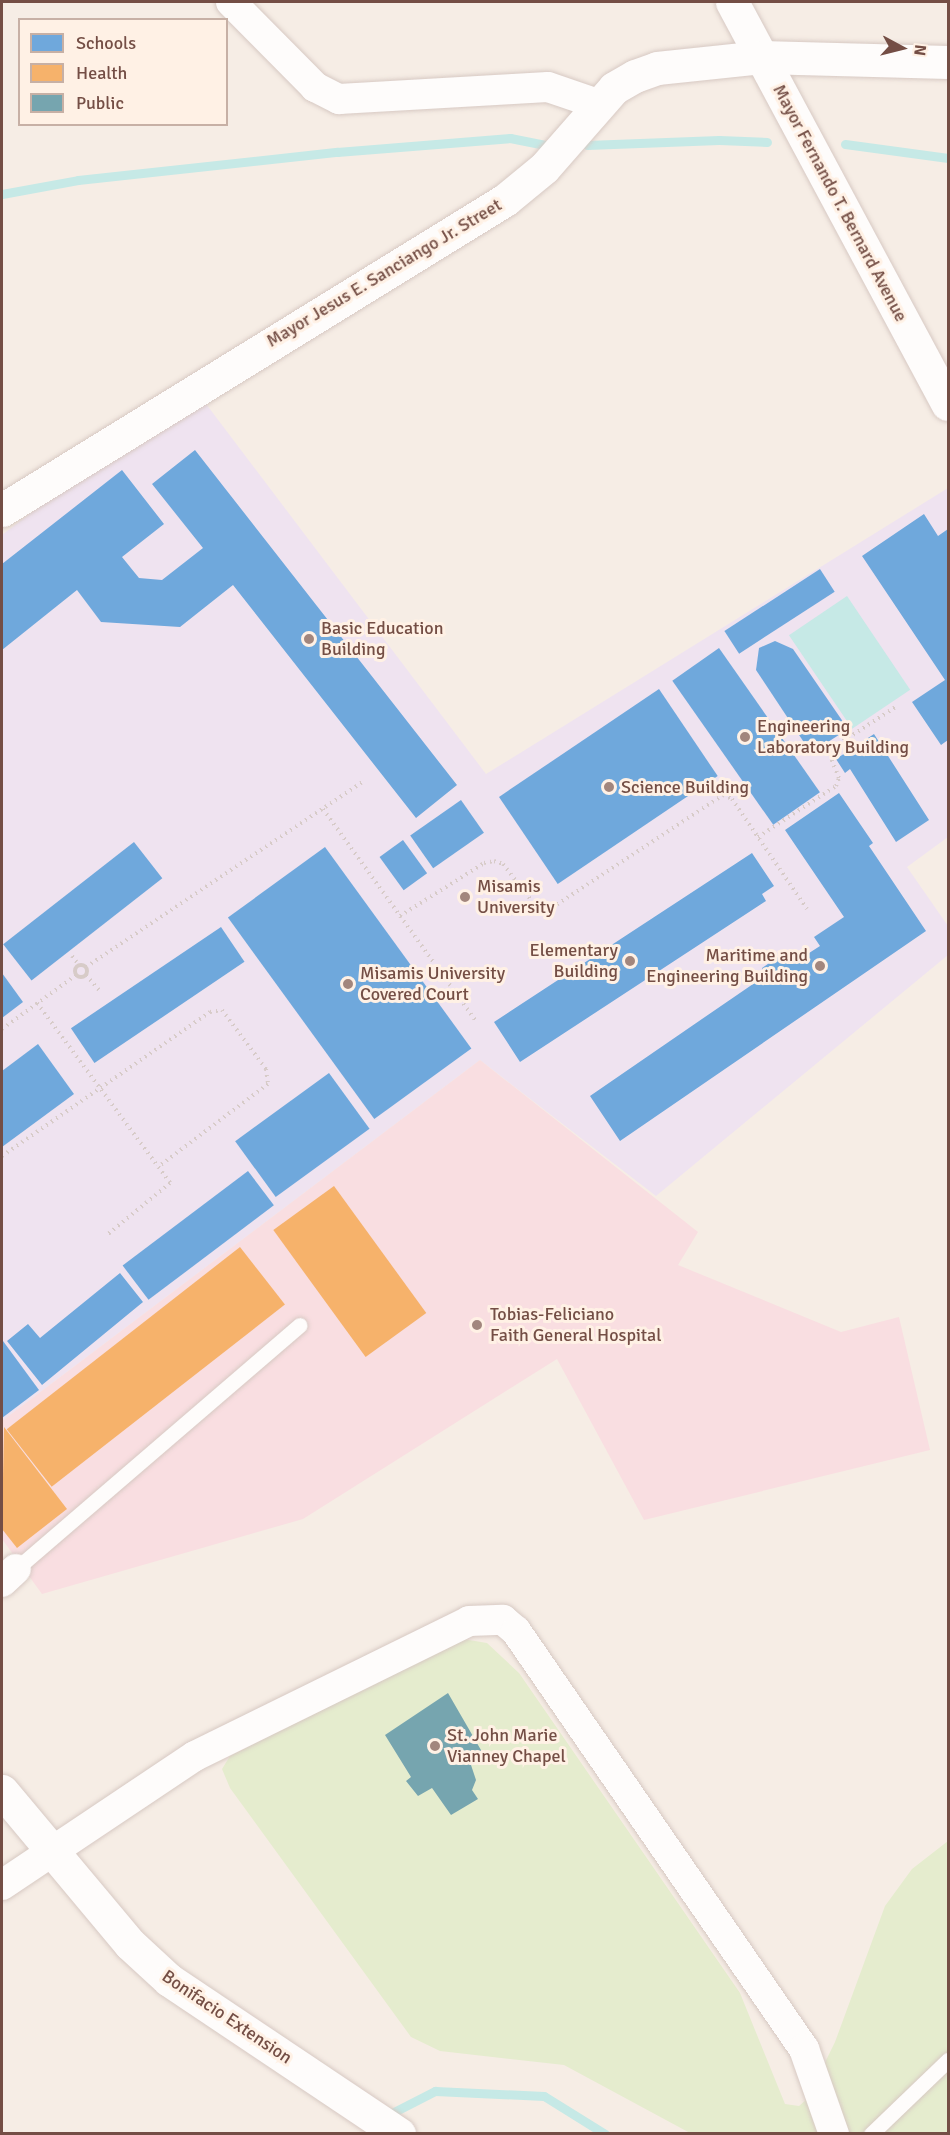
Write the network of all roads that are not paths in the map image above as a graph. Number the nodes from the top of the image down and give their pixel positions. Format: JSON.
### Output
{"nodes":[{"id":1,"x":231,"y":2,"type":"edge"},
{"id":2,"x":732,"y":2,"type":"edge"},
{"id":3,"x":761,"y":57,"type":"junction"},
{"id":4,"x":948,"y":62,"type":"edge"},
{"id":5,"x":598,"y":104,"type":"junction"},
{"id":6,"x":948,"y":404,"type":"edge"},
{"id":7,"x":2,"y":510,"type":"edge"},
{"id":8,"x":300,"y":1325,"type":"dead end"},
{"id":9,"x":9,"y":1575,"type":"edge"},
{"id":10,"x":2,"y":1791,"type":"edge"},
{"id":11,"x":50,"y":1850,"type":"junction"},
{"id":12,"x":2,"y":1885,"type":"edge"},
{"id":13,"x":948,"y":2060,"type":"edge"},
{"id":14,"x":399,"y":2133,"type":"edge"},
{"id":15,"x":834,"y":2133,"type":"edge"},
{"id":16,"x":871,"y":2133,"type":"edge"}],
"edges":[{"from":1,"to":5,"type":"street"},
{"from":2,"to":3,"type":"street","name":"Mayor Fernando T. Bernard Avenue"},
{"from":3,"to":4,"type":"street","name":"Mayor Jesus E. Sanciango Jr. Street"},
{"from":3,"to":5,"type":"street","name":"Mayor Jesus E. Sanciango Jr. Street"},
{"from":3,"to":6,"type":"street","name":"Mayor Fernando T. Bernard Avenue"},
{"from":5,"to":7,"type":"street","name":"Mayor Jesus E. Sanciango Jr. Street"},
{"from":8,"to":9,"type":"lane"},
{"from":10,"to":11,"type":"street","name":"Bonifacio Extension"},
{"from":11,"to":12,"type":"street"},
{"from":11,"to":14,"type":"street","name":"Bonifacio Extension"},
{"from":11,"to":15,"type":"street"},
{"from":13,"to":16,"type":"lane"}]}
